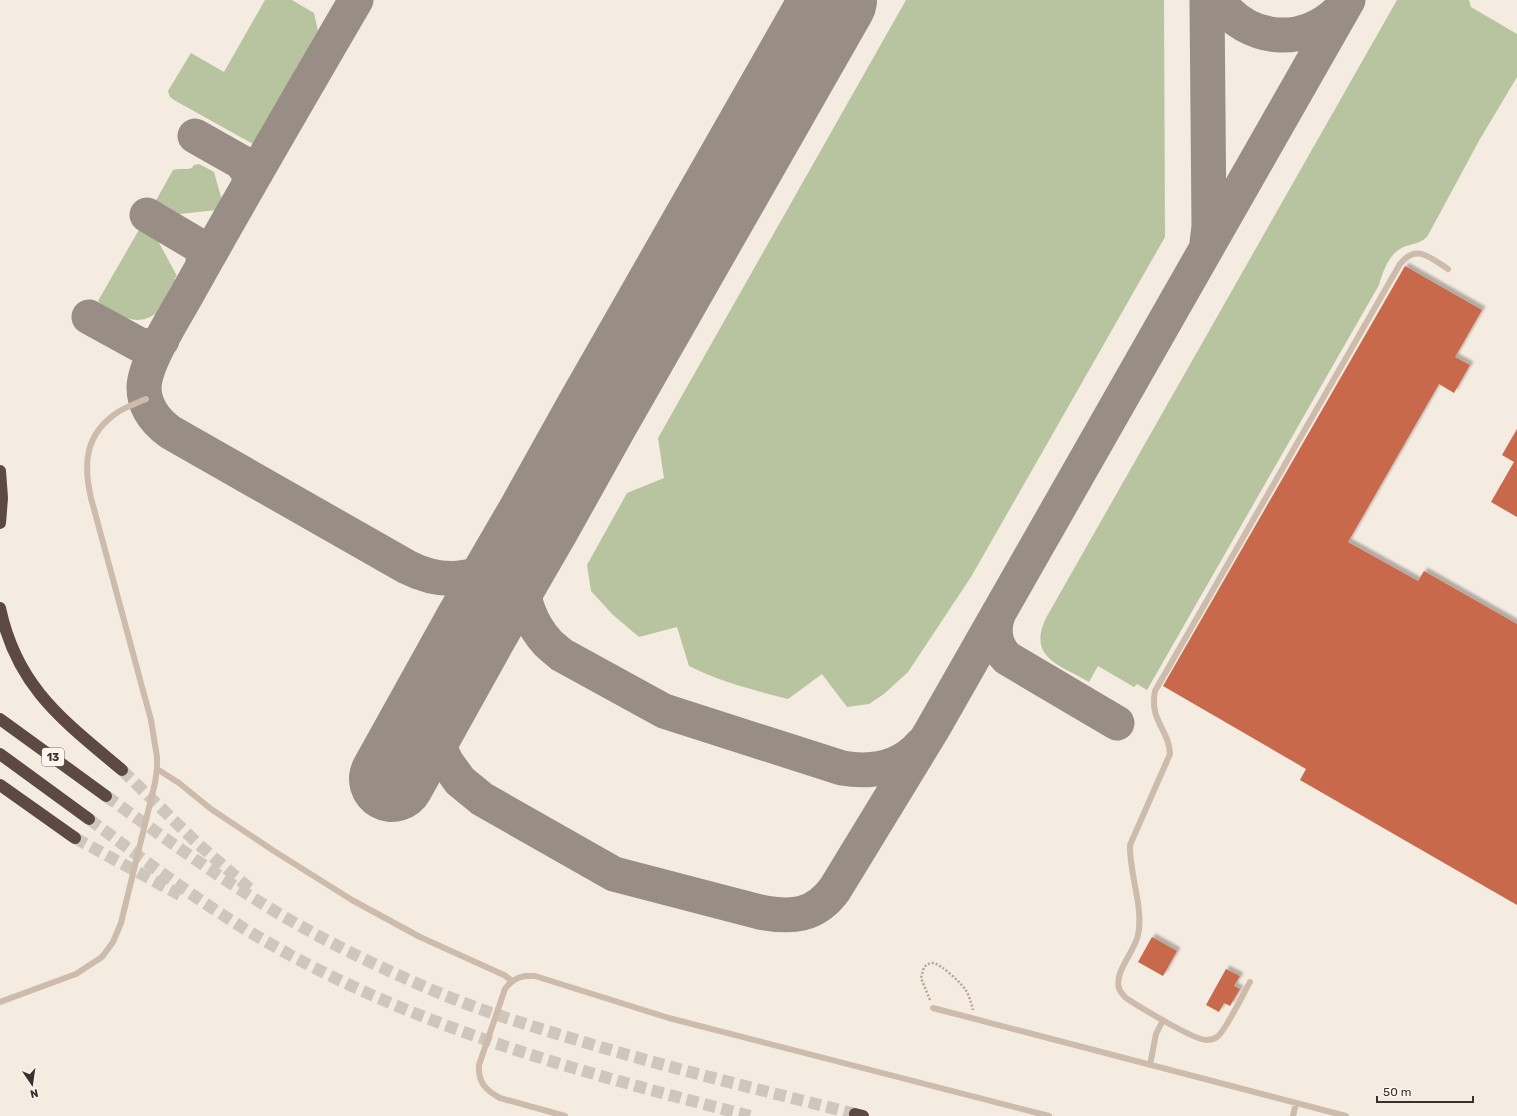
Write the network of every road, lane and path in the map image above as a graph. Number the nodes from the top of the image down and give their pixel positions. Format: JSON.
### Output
{"nodes":[{"id":1,"x":1448,"y":269,"type":"dead end"},
{"id":2,"x":146,"y":399,"type":"dead end"},
{"id":3,"x":0,"y":471,"type":"edge"},
{"id":4,"x":0,"y":523,"type":"edge"},
{"id":5,"x":0,"y":608,"type":"edge"},
{"id":6,"x":0,"y":720,"type":"edge"},
{"id":7,"x":0,"y":754,"type":"edge"},
{"id":8,"x":157,"y":769,"type":"junction"},
{"id":9,"x":122,"y":770,"type":"tunnel mouth"},
{"id":10,"x":0,"y":785,"type":"edge"},
{"id":11,"x":106,"y":796,"type":"tunnel mouth"},
{"id":12,"x":89,"y":819,"type":"tunnel mouth"},
{"id":13,"x":75,"y":838,"type":"tunnel mouth"},
{"id":14,"x":512,"y":981,"type":"junction"},
{"id":15,"x":1250,"y":982,"type":"dead end"},
{"id":16,"x":0,"y":1002,"type":"edge"},
{"id":17,"x":933,"y":1008,"type":"joint"},
{"id":18,"x":976,"y":1019,"type":"junction"},
{"id":19,"x":1163,"y":1020,"type":"junction"},
{"id":20,"x":1150,"y":1065,"type":"junction"},
{"id":21,"x":1296,"y":1104,"type":"junction"},
{"id":22,"x":565,"y":1116,"type":"edge"},
{"id":23,"x":1049,"y":1116,"type":"edge"},
{"id":24,"x":1293,"y":1116,"type":"edge"},
{"id":25,"x":1346,"y":1116,"type":"edge"}],
"edges":[{"from":1,"to":19,"type":"lane"},
{"from":2,"to":8,"type":"lane"},
{"from":3,"to":4,"type":"highway"},
{"from":5,"to":9,"type":"highway"},
{"from":6,"to":11,"type":"highway","number":"13"},
{"from":7,"to":12,"type":"highway","number":"13"},
{"from":8,"to":14,"type":"lane"},
{"from":8,"to":16,"type":"lane"},
{"from":10,"to":13,"type":"highway"},
{"from":14,"to":22,"type":"lane"},
{"from":14,"to":23,"type":"lane"},
{"from":15,"to":19,"type":"lane"},
{"from":17,"to":18,"type":"lane"},
{"from":17,"to":18,"type":"path"},
{"from":18,"to":20,"type":"lane"},
{"from":19,"to":20,"type":"lane"},
{"from":20,"to":21,"type":"lane"},
{"from":21,"to":24,"type":"lane"},
{"from":21,"to":25,"type":"lane"}]}
